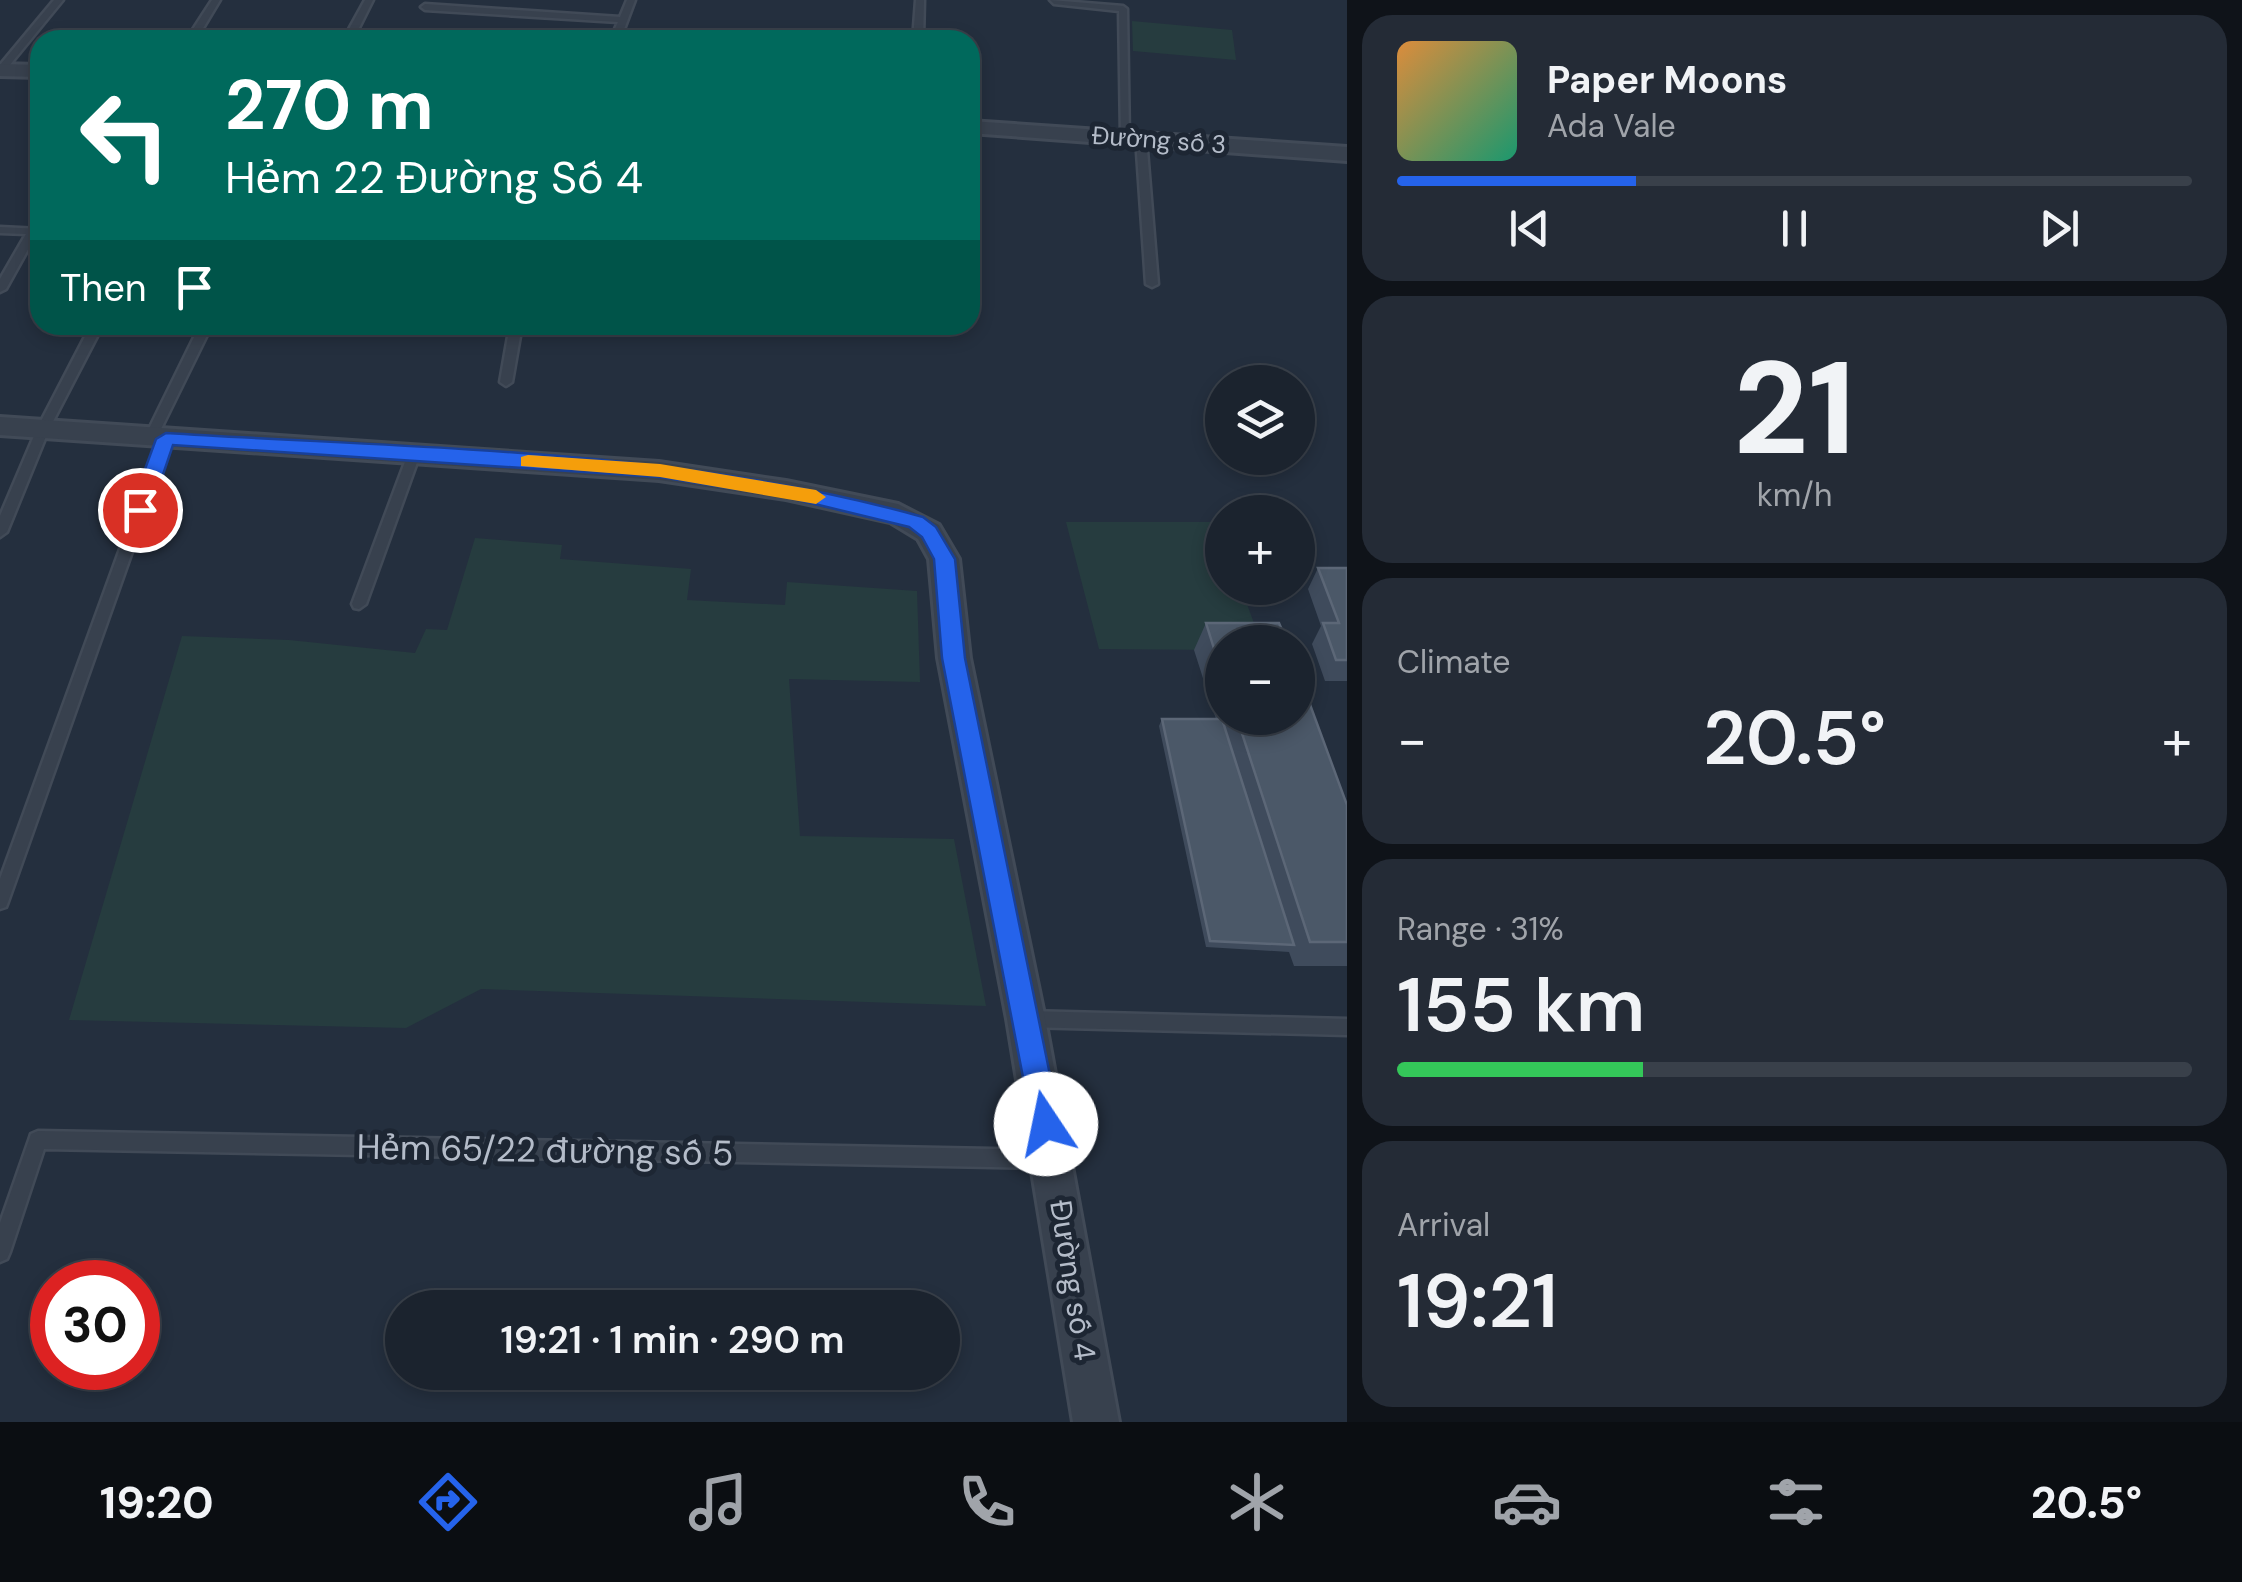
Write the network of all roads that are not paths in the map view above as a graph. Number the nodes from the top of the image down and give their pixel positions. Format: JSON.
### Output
{"nodes":[{"id":1,"x":59,"y":0,"type":"edge"},
{"id":2,"x":216,"y":0,"type":"edge"},
{"id":3,"x":370,"y":0,"type":"edge"},
{"id":4,"x":631,"y":0,"type":"edge"},
{"id":5,"x":920,"y":0,"type":"edge"},
{"id":6,"x":1054,"y":1,"type":"edge"},
{"id":7,"x":425,"y":8,"type":"dead end"},
{"id":8,"x":622,"y":20,"type":"junction"},
{"id":9,"x":34,"y":30,"type":"edge"},
{"id":10,"x":197,"y":30,"type":"edge"},
{"id":11,"x":354,"y":30,"type":"edge"},
{"id":12,"x":618,"y":30,"type":"edge"},
{"id":13,"x":918,"y":30,"type":"edge"},
{"id":14,"x":30,"y":34,"type":"edge"},
{"id":15,"x":0,"y":70,"type":"edge"},
{"id":16,"x":30,"y":71,"type":"edge"},
{"id":17,"x":980,"y":129,"type":"edge"},
{"id":18,"x":1133,"y":138,"type":"junction"},
{"id":19,"x":1347,"y":154,"type":"edge"},
{"id":20,"x":0,"y":230,"type":"edge"},
{"id":21,"x":30,"y":232,"type":"edge"},
{"id":22,"x":30,"y":241,"type":"edge"},
{"id":23,"x":1152,"y":284,"type":"dead end"},
{"id":24,"x":0,"y":288,"type":"edge"},
{"id":25,"x":92,"y":335,"type":"edge"},
{"id":26,"x":202,"y":335,"type":"edge"},
{"id":27,"x":514,"y":335,"type":"edge"},
{"id":28,"x":506,"y":382,"type":"dead end"},
{"id":29,"x":0,"y":426,"type":"edge"},
{"id":30,"x":44,"y":429,"type":"junction"},
{"id":31,"x":158,"y":438,"type":"junction"},
{"id":32,"x":414,"y":454,"type":"junction"},
{"id":33,"x":0,"y":532,"type":"edge"},
{"id":34,"x":358,"y":604,"type":"dead end"},
{"id":35,"x":0,"y":902,"type":"edge"},
{"id":36,"x":1026,"y":1019,"type":"junction"},
{"id":37,"x":1347,"y":1027,"type":"edge"},
{"id":38,"x":1052,"y":1159,"type":"junction"},
{"id":39,"x":0,"y":1252,"type":"edge"},
{"id":40,"x":1096,"y":1422,"type":"edge"}],
"edges":[{"from":1,"to":9,"type":"lane"},
{"from":2,"to":10,"type":"lane"},
{"from":3,"to":11,"type":"lane"},
{"from":4,"to":8,"type":"lane"},
{"from":5,"to":13,"type":"lane"},
{"from":6,"to":18,"type":"lane"},
{"from":7,"to":8,"type":"lane"},
{"from":8,"to":12,"type":"lane"},
{"from":14,"to":15,"type":"lane"},
{"from":15,"to":16,"type":"street"},
{"from":17,"to":18,"type":"street","name":"Đường số 3"},
{"from":18,"to":19,"type":"street","name":"Đường số 3"},
{"from":18,"to":23,"type":"lane"},
{"from":20,"to":21,"type":"lane"},
{"from":22,"to":24,"type":"lane"},
{"from":25,"to":30,"type":"lane"},
{"from":26,"to":31,"type":"lane"},
{"from":27,"to":28,"type":"lane"},
{"from":29,"to":30,"type":"street","name":"Đường số 4"},
{"from":30,"to":31,"type":"street","name":"Đường số 4"},
{"from":30,"to":33,"type":"lane"},
{"from":31,"to":32,"type":"street","name":"Đường số 4"},
{"from":31,"to":35,"type":"lane"},
{"from":32,"to":34,"type":"lane"},
{"from":32,"to":36,"type":"street","name":"Đường số 4"},
{"from":36,"to":37,"type":"lane"},
{"from":36,"to":38,"type":"street","name":"Đường số 4"},
{"from":38,"to":39,"type":"lane","name":"Hẻm 65/22 đường số 5"},
{"from":38,"to":40,"type":"street","name":"Đường số 4"}]}
